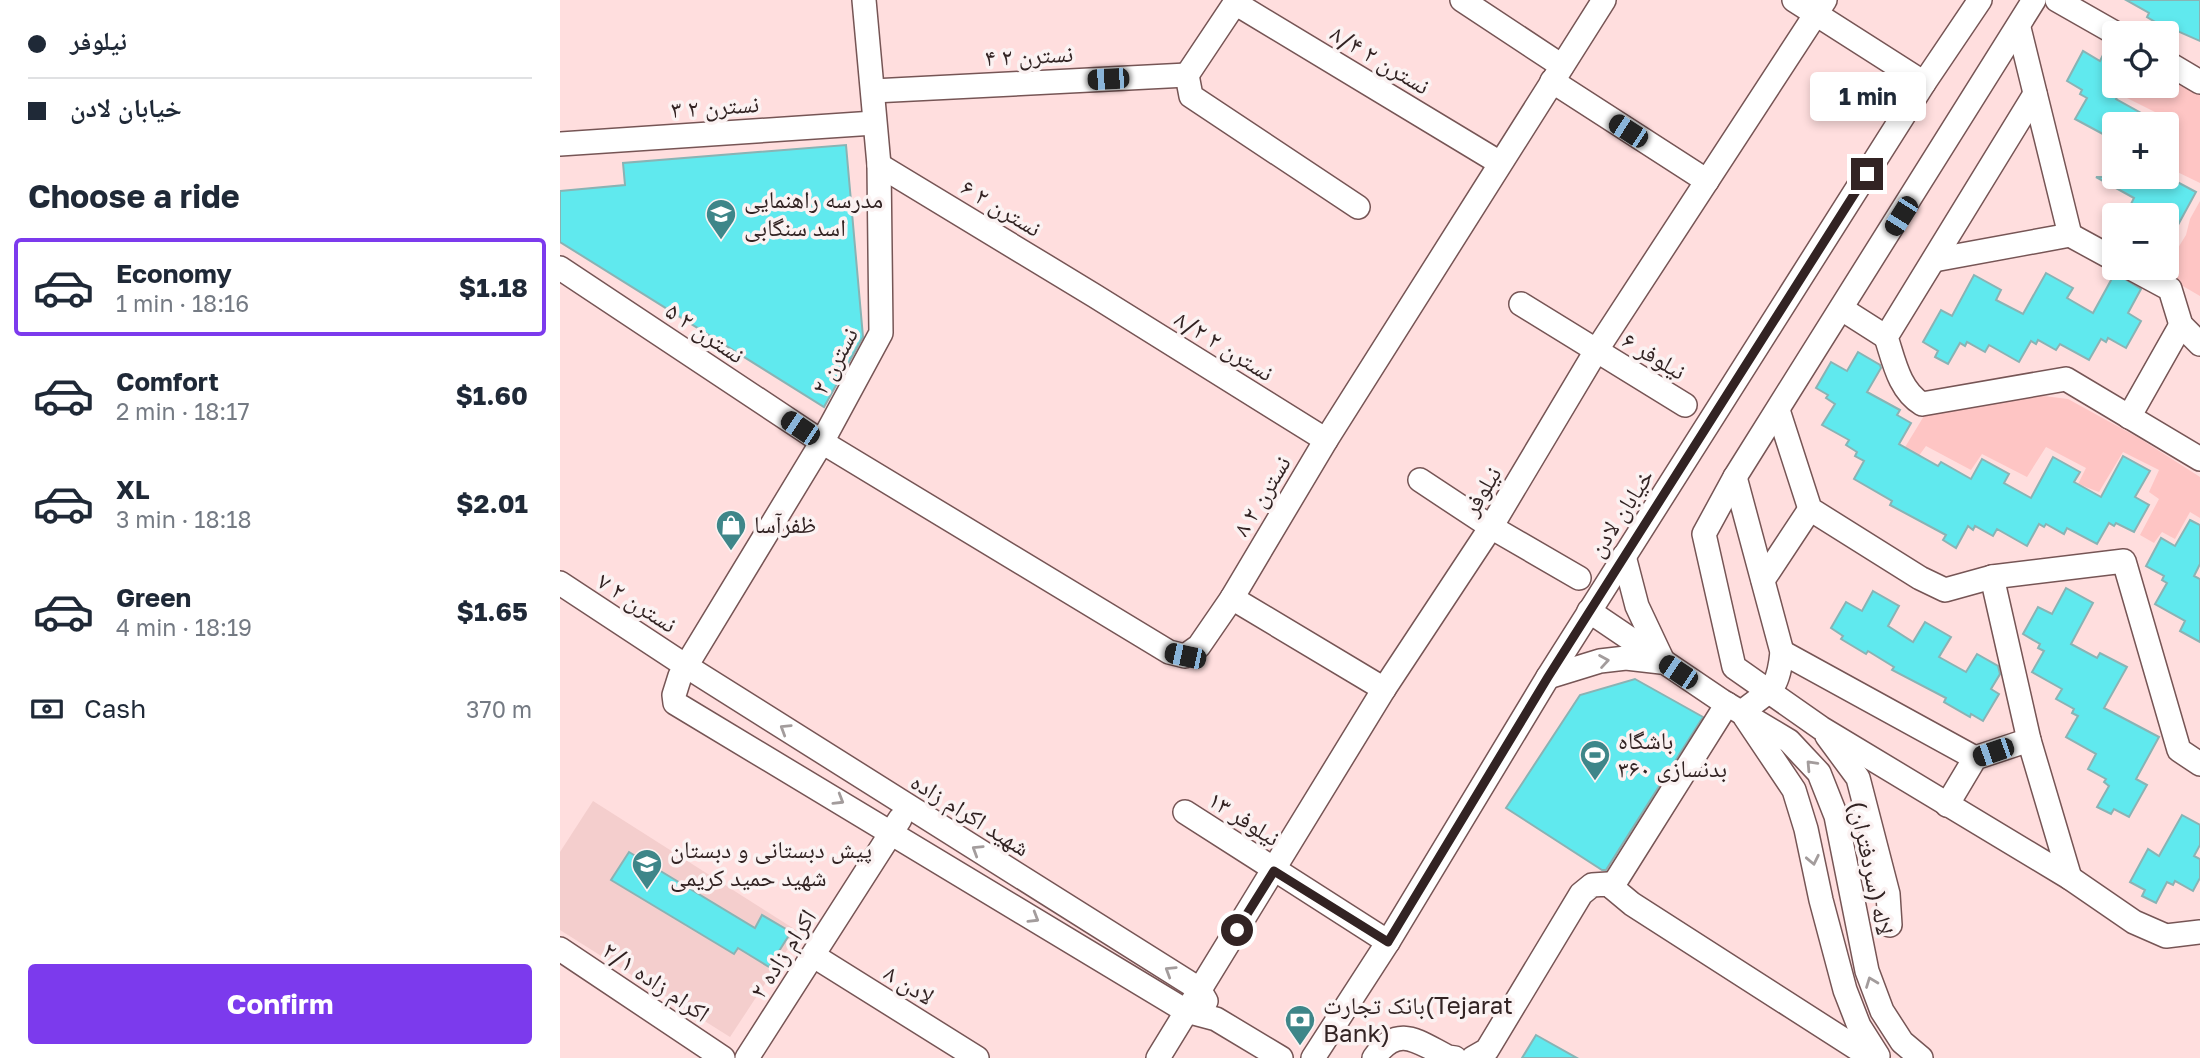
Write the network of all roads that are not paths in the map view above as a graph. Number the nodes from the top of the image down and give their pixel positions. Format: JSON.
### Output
{"nodes":[{"id":1,"x":864,"y":0,"type":"edge"},
{"id":2,"x":1462,"y":0,"type":"edge"},
{"id":3,"x":1604,"y":0,"type":"edge"},
{"id":4,"x":1794,"y":0,"type":"edge"},
{"id":5,"x":1980,"y":0,"type":"edge"},
{"id":6,"x":2034,"y":0,"type":"edge"},
{"id":7,"x":2057,"y":0,"type":"edge"},
{"id":8,"x":1820,"y":7,"type":"edge"},
{"id":9,"x":2102,"y":26,"type":"edge"},
{"id":10,"x":2019,"y":28,"type":"junction"},
{"id":11,"x":2179,"y":70,"type":"edge"},
{"id":12,"x":1557,"y":74,"type":"junction"},
{"id":13,"x":1187,"y":75,"type":"junction"},
{"id":14,"x":2200,"y":82,"type":"edge"},
{"id":15,"x":1924,"y":83,"type":"junction"},
{"id":16,"x":873,"y":91,"type":"junction"},
{"id":17,"x":2035,"y":94,"type":"junction"},
{"id":18,"x":874,"y":123,"type":"junction"},
{"id":19,"x":560,"y":144,"type":"edge"},
{"id":20,"x":1500,"y":163,"type":"junction"},
{"id":21,"x":879,"y":165,"type":"junction"},
{"id":22,"x":1707,"y":181,"type":"junction"},
{"id":23,"x":1358,"y":207,"type":"dead end"},
{"id":24,"x":2070,"y":234,"type":"junction"},
{"id":25,"x":2102,"y":251,"type":"edge"},
{"id":26,"x":1934,"y":260,"type":"junction"},
{"id":27,"x":560,"y":268,"type":"edge"},
{"id":28,"x":2153,"y":280,"type":"edge"},
{"id":29,"x":1095,"y":296,"type":"joint"},
{"id":30,"x":1521,"y":304,"type":"dead end"},
{"id":31,"x":1842,"y":309,"type":"junction"},
{"id":32,"x":2181,"y":325,"type":"junction"},
{"id":33,"x":1886,"y":337,"type":"junction"},
{"id":34,"x":2200,"y":344,"type":"edge"},
{"id":35,"x":1596,"y":351,"type":"junction"},
{"id":36,"x":1685,"y":405,"type":"dead end"},
{"id":37,"x":1778,"y":410,"type":"junction"},
{"id":38,"x":2129,"y":417,"type":"junction"},
{"id":39,"x":1326,"y":440,"type":"junction"},
{"id":40,"x":822,"y":442,"type":"junction"},
{"id":41,"x":2200,"y":459,"type":"edge"},
{"id":42,"x":1735,"y":477,"type":"junction"},
{"id":43,"x":1420,"y":481,"type":"dead end"},
{"id":44,"x":1810,"y":509,"type":"junction"},
{"id":45,"x":1491,"y":527,"type":"junction"},
{"id":46,"x":1624,"y":556,"type":"junction"},
{"id":47,"x":1992,"y":577,"type":"junction"},
{"id":48,"x":1579,"y":578,"type":"dead end"},
{"id":49,"x":1763,"y":580,"type":"junction"},
{"id":50,"x":560,"y":583,"type":"edge"},
{"id":51,"x":1232,"y":598,"type":"junction"},
{"id":52,"x":1589,"y":611,"type":"junction"},
{"id":53,"x":1782,"y":652,"type":"junction"},
{"id":54,"x":1663,"y":662,"type":"junction"},
{"id":55,"x":686,"y":666,"type":"junction"},
{"id":56,"x":1548,"y":677,"type":"junction"},
{"id":57,"x":1384,"y":689,"type":"junction"},
{"id":58,"x":1770,"y":690,"type":"junction"},
{"id":59,"x":675,"y":703,"type":"joint"},
{"id":60,"x":1730,"y":706,"type":"junction"},
{"id":61,"x":1821,"y":728,"type":"junction"},
{"id":62,"x":2029,"y":740,"type":"junction"},
{"id":63,"x":1975,"y":758,"type":"junction"},
{"id":64,"x":2200,"y":764,"type":"edge"},
{"id":65,"x":1947,"y":805,"type":"junction"},
{"id":66,"x":907,"y":807,"type":"junction"},
{"id":67,"x":1185,"y":812,"type":"dead end"},
{"id":68,"x":892,"y":832,"type":"junction"},
{"id":69,"x":1274,"y":871,"type":"junction"},
{"id":70,"x":2070,"y":878,"type":"junction"},
{"id":71,"x":1610,"y":886,"type":"junction"},
{"id":72,"x":1888,"y":894,"type":"junction"},
{"id":73,"x":1854,"y":901,"type":"junction"},
{"id":74,"x":1890,"y":925,"type":"dead end"},
{"id":75,"x":2200,"y":932,"type":"edge"},
{"id":76,"x":1388,"y":942,"type":"junction"},
{"id":77,"x":560,"y":949,"type":"edge"},
{"id":78,"x":814,"y":956,"type":"junction"},
{"id":79,"x":1199,"y":989,"type":"junction"},
{"id":80,"x":1186,"y":1011,"type":"junction"},
{"id":81,"x":1882,"y":1011,"type":"junction"},
{"id":82,"x":1216,"y":1018,"type":"junction"},
{"id":83,"x":1850,"y":1042,"type":"edge"},
{"id":84,"x":723,"y":1058,"type":"edge"},
{"id":85,"x":747,"y":1058,"type":"edge"},
{"id":86,"x":976,"y":1058,"type":"edge"},
{"id":87,"x":1158,"y":1058,"type":"edge"},
{"id":88,"x":1280,"y":1058,"type":"edge"},
{"id":89,"x":1313,"y":1058,"type":"edge"},
{"id":90,"x":1374,"y":1058,"type":"edge"},
{"id":91,"x":1455,"y":1058,"type":"edge"},
{"id":92,"x":1473,"y":1058,"type":"edge"},
{"id":93,"x":1872,"y":1058,"type":"edge"},
{"id":94,"x":1880,"y":1058,"type":"edge"},
{"id":95,"x":1921,"y":1058,"type":"edge"}],
"edges":[{"from":1,"to":16,"type":"street","name":"نسترن ۲"},
{"from":2,"to":12,"type":"street"},
{"from":3,"to":12,"type":"street","name":"۸ نسترن ۲"},
{"from":4,"to":8,"type":"street"},
{"from":5,"to":15,"type":"street","name":"خیابان لادن"},
{"from":6,"to":10,"type":"street"},
{"from":7,"to":9,"type":"street"},
{"from":8,"to":15,"type":"street"},
{"from":8,"to":22,"type":"street","name":"نیلوفر"},
{"from":10,"to":17,"type":"street"},
{"from":10,"to":31,"type":"street"},
{"from":11,"to":14,"type":"street"},
{"from":12,"to":20,"type":"street","name":"۸ نسترن ۲"},
{"from":12,"to":22,"type":"street"},
{"from":13,"to":16,"type":"street","name":"۴ نسترن ۲"},
{"from":13,"to":20,"type":"street","name":"۸/۴ نسترن ۲"},
{"from":13,"to":23,"type":"street"},
{"from":15,"to":46,"type":"street","name":"خیابان لادن"},
{"from":16,"to":18,"type":"street","name":"نسترن ۲"},
{"from":17,"to":24,"type":"street"},
{"from":17,"to":26,"type":"street"},
{"from":18,"to":19,"type":"street","name":"۳ نسترن ۲"},
{"from":18,"to":21,"type":"street","name":"نسترن ۲"},
{"from":20,"to":39,"type":"street","name":"۸ نسترن ۲"},
{"from":21,"to":29,"type":"street","name":"۶ نسترن ۲"},
{"from":21,"to":40,"type":"street","name":"نسترن ۲"},
{"from":22,"to":35,"type":"street","name":"نیلوفر"},
{"from":24,"to":25,"type":"street"},
{"from":24,"to":26,"type":"street"},
{"from":26,"to":33,"type":"street"},
{"from":27,"to":40,"type":"street","name":"۵ نسترن ۲"},
{"from":28,"to":32,"type":"street"},
{"from":29,"to":39,"type":"street","name":"۸/۲ نسترن ۲"},
{"from":30,"to":35,"type":"street","name":"۶ نیلوفر"},
{"from":31,"to":33,"type":"street"},
{"from":31,"to":37,"type":"street"},
{"from":32,"to":34,"type":"street"},
{"from":32,"to":38,"type":"street"},
{"from":33,"to":38,"type":"street"},
{"from":35,"to":36,"type":"street","name":"۶ نیلوفر"},
{"from":35,"to":45,"type":"street","name":"نیلوفر"},
{"from":37,"to":42,"type":"street"},
{"from":37,"to":44,"type":"street"},
{"from":38,"to":41,"type":"street"},
{"from":39,"to":51,"type":"street","name":"۸ نسترن ۲"},
{"from":40,"to":51,"type":"street","name":"۸ نسترن ۲"},
{"from":40,"to":55,"type":"street","name":"نسترن ۲"},
{"from":42,"to":49,"type":"street"},
{"from":42,"to":58,"type":"street"},
{"from":43,"to":45,"type":"street"},
{"from":44,"to":47,"type":"street"},
{"from":44,"to":49,"type":"street"},
{"from":45,"to":48,"type":"street"},
{"from":45,"to":57,"type":"street","name":"نیلوفر"},
{"from":46,"to":52,"type":"street","name":"خیابان لادن"},
{"from":46,"to":54,"type":"street"},
{"from":47,"to":62,"type":"street"},
{"from":47,"to":64,"type":"street"},
{"from":49,"to":53,"type":"street"},
{"from":50,"to":55,"type":"street","name":"۷ نسترن ۲"},
{"from":51,"to":57,"type":"street"},
{"from":52,"to":54,"type":"street","name":"لاله (سردفتران)"},
{"from":52,"to":56,"type":"street","name":"خیابان لادن"},
{"from":53,"to":58,"type":"street"},
{"from":53,"to":63,"type":"street"},
{"from":56,"to":54,"type":"street","one_way":true},
{"from":54,"to":60,"type":"street","name":"لاله (سردفتران)"},
{"from":55,"to":59,"type":"street","name":"نسترن ۲"},
{"from":66,"to":55,"type":"street","name":"شهید اکرام زاده","one_way":true},
{"from":56,"to":76,"type":"street","name":"خیابان لادن"},
{"from":57,"to":69,"type":"street","name":"نیلوفر"},
{"from":58,"to":60,"type":"street"},
{"from":58,"to":61,"type":"street"},
{"from":59,"to":68,"type":"street","name":"شهید اکرام زاده","one_way":true},
{"from":60,"to":71,"type":"street"},
{"from":73,"to":60,"type":"street","name":"لاله (سردفتران)","one_way":true},
{"from":60,"to":83,"type":"street","name":"لاله (سردفتران)","one_way":true},
{"from":61,"to":65,"type":"street"},
{"from":61,"to":72,"type":"street"},
{"from":62,"to":63,"type":"street"},
{"from":62,"to":70,"type":"street"},
{"from":63,"to":65,"type":"street"},
{"from":65,"to":70,"type":"street"},
{"from":66,"to":68,"type":"street","name":"۲ اکرام زاده"},
{"from":79,"to":66,"type":"street","name":"شهید اکرام زاده","one_way":true},
{"from":67,"to":69,"type":"street","name":"۱۳ نیلوفر"},
{"from":68,"to":78,"type":"street","name":"۲ اکرام زاده"},
{"from":68,"to":80,"type":"street","name":"شهید اکرام زاده","one_way":true},
{"from":69,"to":76,"type":"street","name":"۱۳ نیلوفر"},
{"from":69,"to":79,"type":"street","name":"نیلوفر"},
{"from":70,"to":75,"type":"street"},
{"from":71,"to":83,"type":"street"},
{"from":71,"to":92,"type":"street"},
{"from":72,"to":73,"type":"street"},
{"from":72,"to":74,"type":"street"},
{"from":81,"to":73,"type":"street","name":"لاله (سردفتران)","one_way":true},
{"from":76,"to":89,"type":"street","name":"خیابان لادن"},
{"from":77,"to":84,"type":"street","name":"۲/۱ اکرام زاده"},
{"from":78,"to":85,"type":"street","name":"۲ اکرام زاده"},
{"from":78,"to":86,"type":"street","name":"۸ لادن"},
{"from":79,"to":80,"type":"street","name":"نیلوفر"},
{"from":79,"to":82,"type":"street","name":"شهید اکرام زاده"},
{"from":80,"to":82,"type":"street","name":"شهید اکرام زاده"},
{"from":80,"to":87,"type":"street","name":"نیلوفر"},
{"from":81,"to":83,"type":"street"},
{"from":81,"to":95,"type":"street","name":"لاله (سردفتران)"},
{"from":82,"to":88,"type":"street","name":"شهید اکرام زاده"},
{"from":83,"to":93,"type":"street"},
{"from":83,"to":94,"type":"street","name":"لاله (سردفتران)"},
{"from":90,"to":91,"type":"street"}]}
